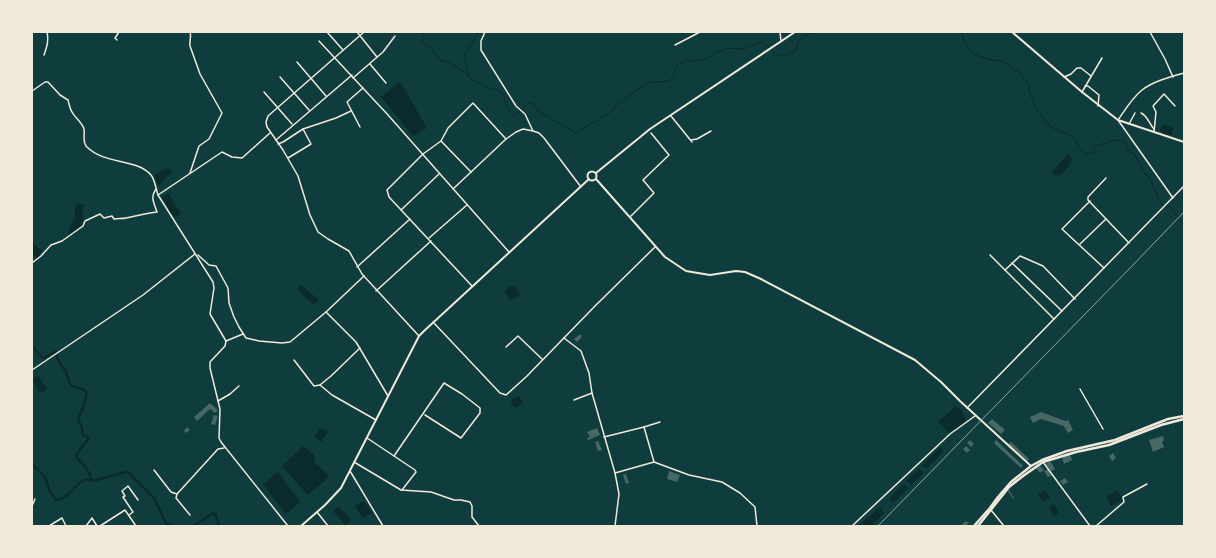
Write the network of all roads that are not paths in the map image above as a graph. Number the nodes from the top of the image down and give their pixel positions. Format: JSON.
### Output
{"nodes":[{"id":1,"x":47,"y":32,"type":"edge"},
{"id":2,"x":119,"y":32,"type":"edge"},
{"id":3,"x":190,"y":32,"type":"edge"},
{"id":4,"x":327,"y":32,"type":"edge"},
{"id":5,"x":357,"y":32,"type":"edge"},
{"id":6,"x":364,"y":32,"type":"edge"},
{"id":7,"x":485,"y":32,"type":"edge"},
{"id":8,"x":700,"y":32,"type":"edge"},
{"id":9,"x":780,"y":32,"type":"edge"},
{"id":10,"x":1012,"y":32,"type":"edge"},
{"id":11,"x":1150,"y":32,"type":"edge"},
{"id":12,"x":792,"y":33,"type":"edge"},
{"id":13,"x":360,"y":35,"type":"junction"},
{"id":14,"x":395,"y":36,"type":"dead end"},
{"id":15,"x":117,"y":40,"type":"dead end"},
{"id":16,"x":319,"y":41,"type":"dead end"},
{"id":17,"x":781,"y":41,"type":"junction"},
{"id":18,"x":675,"y":45,"type":"dead end"},
{"id":19,"x":343,"y":50,"type":"junction"},
{"id":20,"x":44,"y":55,"type":"dead end"},
{"id":21,"x":335,"y":57,"type":"junction"},
{"id":22,"x":378,"y":57,"type":"junction"},
{"id":23,"x":1102,"y":58,"type":"dead end"},
{"id":24,"x":297,"y":62,"type":"dead end"},
{"id":25,"x":370,"y":64,"type":"junction"},
{"id":26,"x":1184,"y":73,"type":"edge"},
{"id":27,"x":352,"y":75,"type":"junction"},
{"id":28,"x":1091,"y":76,"type":"junction"},
{"id":29,"x":280,"y":77,"type":"dead end"},
{"id":30,"x":1064,"y":77,"type":"junction"},
{"id":31,"x":1173,"y":77,"type":"junction"},
{"id":32,"x":311,"y":78,"type":"junction"},
{"id":33,"x":354,"y":78,"type":"junction"},
{"id":34,"x":386,"y":83,"type":"dead end"},
{"id":35,"x":1085,"y":86,"type":"junction"},
{"id":36,"x":363,"y":88,"type":"junction"},
{"id":37,"x":32,"y":91,"type":"edge"},
{"id":38,"x":264,"y":92,"type":"dead end"},
{"id":39,"x":1082,"y":92,"type":"junction"},
{"id":40,"x":295,"y":93,"type":"junction"},
{"id":41,"x":326,"y":96,"type":"dead end"},
{"id":42,"x":1098,"y":106,"type":"junction"},
{"id":43,"x":1175,"y":106,"type":"dead end"},
{"id":44,"x":278,"y":108,"type":"junction"},
{"id":45,"x":309,"y":110,"type":"dead end"},
{"id":46,"x":350,"y":111,"type":"junction"},
{"id":47,"x":1135,"y":113,"type":"dead end"},
{"id":48,"x":1141,"y":113,"type":"dead end"},
{"id":49,"x":671,"y":115,"type":"junction"},
{"id":50,"x":1118,"y":120,"type":"junction"},
{"id":51,"x":292,"y":124,"type":"dead end"},
{"id":52,"x":1129,"y":124,"type":"junction"},
{"id":53,"x":360,"y":127,"type":"dead end"},
{"id":54,"x":303,"y":130,"type":"junction"},
{"id":55,"x":533,"y":131,"type":"junction"},
{"id":56,"x":711,"y":131,"type":"dead end"},
{"id":57,"x":1154,"y":131,"type":"junction"},
{"id":58,"x":270,"y":133,"type":"junction"},
{"id":59,"x":651,"y":133,"type":"dead end"},
{"id":60,"x":506,"y":139,"type":"junction"},
{"id":61,"x":276,"y":140,"type":"junction"},
{"id":62,"x":690,"y":140,"type":"junction"},
{"id":63,"x":441,"y":141,"type":"junction"},
{"id":64,"x":692,"y":142,"type":"dead end"},
{"id":65,"x":1184,"y":142,"type":"edge"},
{"id":66,"x":278,"y":144,"type":"junction"},
{"id":67,"x":422,"y":155,"type":"junction"},
{"id":68,"x":288,"y":158,"type":"junction"},
{"id":69,"x":471,"y":172,"type":"junction"},
{"id":70,"x":190,"y":173,"type":"junction"},
{"id":71,"x":596,"y":173,"type":"junction"},
{"id":72,"x":439,"y":174,"type":"junction"},
{"id":73,"x":1106,"y":178,"type":"dead end"},
{"id":74,"x":589,"y":179,"type":"junction"},
{"id":75,"x":596,"y":179,"type":"junction"},
{"id":76,"x":1184,"y":186,"type":"edge"},
{"id":77,"x":581,"y":187,"type":"junction"},
{"id":78,"x":156,"y":189,"type":"junction"},
{"id":79,"x":452,"y":189,"type":"junction"},
{"id":80,"x":158,"y":195,"type":"junction"},
{"id":81,"x":1173,"y":198,"type":"junction"},
{"id":82,"x":1090,"y":202,"type":"junction"},
{"id":83,"x":467,"y":205,"type":"junction"},
{"id":84,"x":401,"y":210,"type":"junction"},
{"id":85,"x":630,"y":217,"type":"junction"},
{"id":86,"x":410,"y":219,"type":"junction"},
{"id":87,"x":1106,"y":219,"type":"junction"},
{"id":88,"x":429,"y":238,"type":"junction"},
{"id":89,"x":431,"y":241,"type":"junction"},
{"id":90,"x":1129,"y":243,"type":"junction"},
{"id":91,"x":1080,"y":245,"type":"junction"},
{"id":92,"x":656,"y":246,"type":"junction"},
{"id":93,"x":510,"y":252,"type":"junction"},
{"id":94,"x":195,"y":253,"type":"junction"},
{"id":95,"x":990,"y":255,"type":"dead end"},
{"id":96,"x":32,"y":262,"type":"edge"},
{"id":97,"x":1012,"y":263,"type":"junction"},
{"id":98,"x":357,"y":268,"type":"junction"},
{"id":99,"x":1104,"y":268,"type":"junction"},
{"id":100,"x":1005,"y":270,"type":"junction"},
{"id":101,"x":364,"y":276,"type":"junction"},
{"id":102,"x":472,"y":286,"type":"junction"},
{"id":103,"x":376,"y":291,"type":"junction"},
{"id":104,"x":1074,"y":299,"type":"junction"},
{"id":105,"x":1062,"y":311,"type":"junction"},
{"id":106,"x":326,"y":312,"type":"junction"},
{"id":107,"x":1054,"y":319,"type":"junction"},
{"id":108,"x":433,"y":322,"type":"junction"},
{"id":109,"x":243,"y":334,"type":"junction"},
{"id":110,"x":419,"y":336,"type":"junction"},
{"id":111,"x":564,"y":338,"type":"junction"},
{"id":112,"x":226,"y":341,"type":"junction"},
{"id":113,"x":506,"y":346,"type":"dead end"},
{"id":114,"x":360,"y":348,"type":"junction"},
{"id":115,"x":294,"y":360,"type":"dead end"},
{"id":116,"x":543,"y":360,"type":"junction"},
{"id":117,"x":32,"y":370,"type":"edge"},
{"id":118,"x":320,"y":385,"type":"junction"},
{"id":119,"x":239,"y":386,"type":"dead end"},
{"id":120,"x":1080,"y":389,"type":"dead end"},
{"id":121,"x":592,"y":393,"type":"junction"},
{"id":122,"x":388,"y":396,"type":"junction"},
{"id":123,"x":218,"y":400,"type":"junction"},
{"id":124,"x":574,"y":400,"type":"dead end"},
{"id":125,"x":967,"y":408,"type":"junction"},
{"id":126,"x":425,"y":415,"type":"dead end"},
{"id":127,"x":975,"y":416,"type":"junction"},
{"id":128,"x":1184,"y":416,"type":"edge"},
{"id":129,"x":1184,"y":419,"type":"edge"},
{"id":130,"x":376,"y":420,"type":"junction"},
{"id":131,"x":660,"y":422,"type":"dead end"},
{"id":132,"x":644,"y":427,"type":"junction"},
{"id":133,"x":1103,"y":429,"type":"dead end"},
{"id":134,"x":604,"y":437,"type":"junction"},
{"id":135,"x":367,"y":438,"type":"junction"},
{"id":136,"x":226,"y":448,"type":"junction"},
{"id":137,"x":394,"y":456,"type":"junction"},
{"id":138,"x":1042,"y":461,"type":"junction"},
{"id":139,"x":354,"y":462,"type":"junction"},
{"id":140,"x":654,"y":462,"type":"junction"},
{"id":141,"x":1031,"y":466,"type":"junction"},
{"id":142,"x":154,"y":470,"type":"dead end"},
{"id":143,"x":350,"y":471,"type":"junction"},
{"id":144,"x":615,"y":473,"type":"junction"},
{"id":145,"x":1147,"y":484,"type":"dead end"},
{"id":146,"x":401,"y":490,"type":"junction"},
{"id":147,"x":177,"y":494,"type":"junction"},
{"id":148,"x":35,"y":499,"type":"dead end"},
{"id":149,"x":138,"y":500,"type":"dead end"},
{"id":150,"x":32,"y":506,"type":"edge"},
{"id":151,"x":991,"y":509,"type":"junction"},
{"id":152,"x":317,"y":512,"type":"junction"},
{"id":153,"x":129,"y":515,"type":"junction"},
{"id":154,"x":190,"y":515,"type":"dead end"},
{"id":155,"x":49,"y":526,"type":"edge"},
{"id":156,"x":66,"y":526,"type":"edge"},
{"id":157,"x":86,"y":526,"type":"edge"},
{"id":158,"x":98,"y":526,"type":"edge"},
{"id":159,"x":136,"y":526,"type":"edge"},
{"id":160,"x":288,"y":526,"type":"edge"},
{"id":161,"x":301,"y":526,"type":"edge"},
{"id":162,"x":328,"y":526,"type":"edge"},
{"id":163,"x":383,"y":526,"type":"edge"},
{"id":164,"x":479,"y":526,"type":"edge"},
{"id":165,"x":615,"y":526,"type":"edge"},
{"id":166,"x":757,"y":526,"type":"edge"},
{"id":167,"x":852,"y":526,"type":"edge"},
{"id":168,"x":974,"y":526,"type":"edge"},
{"id":169,"x":978,"y":526,"type":"edge"},
{"id":170,"x":1004,"y":526,"type":"edge"},
{"id":171,"x":1090,"y":526,"type":"edge"},
{"id":172,"x":1096,"y":526,"type":"edge"}],
"edges":[{"from":1,"to":20,"type":"street"},
{"from":2,"to":15,"type":"street"},
{"from":3,"to":70,"type":"street"},
{"from":4,"to":19,"type":"street"},
{"from":5,"to":13,"type":"street"},
{"from":6,"to":13,"type":"street"},
{"from":7,"to":55,"type":"street"},
{"from":8,"to":18,"type":"street"},
{"from":9,"to":17,"type":"street"},
{"from":10,"to":30,"type":"street"},
{"from":11,"to":31,"type":"street"},
{"from":12,"to":17,"type":"street"},
{"from":13,"to":19,"type":"street"},
{"from":13,"to":22,"type":"street"},
{"from":14,"to":22,"type":"street"},
{"from":16,"to":21,"type":"street"},
{"from":17,"to":49,"type":"street"},
{"from":19,"to":21,"type":"street"},
{"from":21,"to":27,"type":"street"},
{"from":21,"to":32,"type":"street"},
{"from":22,"to":25,"type":"street"},
{"from":23,"to":28,"type":"street"},
{"from":24,"to":32,"type":"street"},
{"from":25,"to":33,"type":"street"},
{"from":25,"to":34,"type":"street"},
{"from":26,"to":31,"type":"street"},
{"from":27,"to":33,"type":"street"},
{"from":27,"to":61,"type":"street"},
{"from":28,"to":30,"type":"street"},
{"from":28,"to":35,"type":"street"},
{"from":29,"to":40,"type":"street"},
{"from":30,"to":39,"type":"street"},
{"from":31,"to":50,"type":"street"},
{"from":32,"to":40,"type":"street"},
{"from":32,"to":41,"type":"street"},
{"from":33,"to":36,"type":"street"},
{"from":35,"to":39,"type":"street"},
{"from":35,"to":42,"type":"street"},
{"from":36,"to":46,"type":"street"},
{"from":36,"to":67,"type":"street"},
{"from":37,"to":78,"type":"street"},
{"from":38,"to":44,"type":"street"},
{"from":39,"to":42,"type":"street"},
{"from":40,"to":44,"type":"street"},
{"from":40,"to":45,"type":"street"},
{"from":42,"to":50,"type":"street"},
{"from":43,"to":57,"type":"street"},
{"from":44,"to":51,"type":"street"},
{"from":44,"to":58,"type":"street"},
{"from":46,"to":53,"type":"street"},
{"from":46,"to":54,"type":"street"},
{"from":47,"to":52,"type":"street"},
{"from":48,"to":57,"type":"street"},
{"from":49,"to":62,"type":"street"},
{"from":49,"to":71,"type":"street"},
{"from":50,"to":52,"type":"street"},
{"from":50,"to":81,"type":"street"},
{"from":52,"to":57,"type":"street"},
{"from":54,"to":66,"type":"street"},
{"from":54,"to":68,"type":"street"},
{"from":55,"to":60,"type":"street"},
{"from":55,"to":77,"type":"street"},
{"from":56,"to":62,"type":"street"},
{"from":57,"to":65,"type":"street"},
{"from":58,"to":61,"type":"street"},
{"from":58,"to":70,"type":"street"},
{"from":59,"to":85,"type":"street"},
{"from":60,"to":63,"type":"street"},
{"from":60,"to":69,"type":"street"},
{"from":61,"to":66,"type":"street"},
{"from":62,"to":64,"type":"street"},
{"from":63,"to":67,"type":"street"},
{"from":63,"to":69,"type":"street"},
{"from":66,"to":68,"type":"street"},
{"from":67,"to":72,"type":"street"},
{"from":67,"to":84,"type":"street"},
{"from":68,"to":98,"type":"street"},
{"from":69,"to":79,"type":"street"},
{"from":70,"to":80,"type":"street"},
{"from":71,"to":74,"type":"street"},
{"from":71,"to":75,"type":"street"},
{"from":72,"to":79,"type":"street"},
{"from":72,"to":84,"type":"street"},
{"from":73,"to":82,"type":"street"},
{"from":74,"to":75,"type":"street"},
{"from":74,"to":77,"type":"street"},
{"from":75,"to":85,"type":"street"},
{"from":76,"to":81,"type":"street"},
{"from":77,"to":93,"type":"street"},
{"from":78,"to":80,"type":"street"},
{"from":78,"to":96,"type":"street"},
{"from":79,"to":83,"type":"street"},
{"from":80,"to":94,"type":"street"},
{"from":81,"to":90,"type":"street"},
{"from":82,"to":87,"type":"street"},
{"from":82,"to":91,"type":"street"},
{"from":83,"to":88,"type":"street"},
{"from":83,"to":93,"type":"street"},
{"from":84,"to":86,"type":"street"},
{"from":85,"to":92,"type":"street"},
{"from":86,"to":88,"type":"street"},
{"from":86,"to":98,"type":"street"},
{"from":87,"to":90,"type":"street"},
{"from":87,"to":91,"type":"street"},
{"from":88,"to":89,"type":"street"},
{"from":89,"to":102,"type":"street"},
{"from":89,"to":103,"type":"street"},
{"from":90,"to":99,"type":"street"},
{"from":91,"to":99,"type":"street"},
{"from":92,"to":111,"type":"street"},
{"from":92,"to":125,"type":"street"},
{"from":93,"to":102,"type":"street"},
{"from":94,"to":109,"type":"street"},
{"from":94,"to":112,"type":"street"},
{"from":94,"to":117,"type":"street"},
{"from":95,"to":100,"type":"street"},
{"from":97,"to":100,"type":"street"},
{"from":97,"to":104,"type":"street"},
{"from":97,"to":105,"type":"street"},
{"from":98,"to":101,"type":"street"},
{"from":99,"to":104,"type":"street"},
{"from":100,"to":107,"type":"street"},
{"from":101,"to":103,"type":"street"},
{"from":101,"to":106,"type":"street"},
{"from":102,"to":108,"type":"street"},
{"from":103,"to":110,"type":"street"},
{"from":104,"to":105,"type":"street"},
{"from":105,"to":107,"type":"street"},
{"from":106,"to":109,"type":"street"},
{"from":106,"to":114,"type":"street"},
{"from":107,"to":125,"type":"street"},
{"from":108,"to":110,"type":"street"},
{"from":108,"to":116,"type":"street"},
{"from":109,"to":112,"type":"street"},
{"from":110,"to":122,"type":"street"},
{"from":111,"to":116,"type":"street"},
{"from":111,"to":121,"type":"street"},
{"from":112,"to":123,"type":"street"},
{"from":113,"to":116,"type":"street"},
{"from":114,"to":118,"type":"street"},
{"from":114,"to":122,"type":"street"},
{"from":115,"to":118,"type":"street"},
{"from":118,"to":130,"type":"street"},
{"from":119,"to":123,"type":"street"},
{"from":120,"to":133,"type":"street"},
{"from":121,"to":124,"type":"street"},
{"from":121,"to":134,"type":"street"},
{"from":122,"to":130,"type":"street"},
{"from":123,"to":136,"type":"street"},
{"from":125,"to":127,"type":"street"},
{"from":126,"to":137,"type":"street"},
{"from":127,"to":141,"type":"street"},
{"from":127,"to":167,"type":"street"},
{"from":128,"to":138,"type":"highway"},
{"from":129,"to":138,"type":"highway"},
{"from":130,"to":135,"type":"street"},
{"from":131,"to":132,"type":"street"},
{"from":132,"to":134,"type":"street"},
{"from":132,"to":140,"type":"street"},
{"from":134,"to":144,"type":"street"},
{"from":135,"to":137,"type":"street"},
{"from":135,"to":139,"type":"street"},
{"from":136,"to":147,"type":"street"},
{"from":136,"to":160,"type":"street"},
{"from":137,"to":146,"type":"street"},
{"from":138,"to":141,"type":"highway"},
{"from":138,"to":151,"type":"highway"},
{"from":138,"to":171,"type":"street"},
{"from":139,"to":143,"type":"street"},
{"from":139,"to":146,"type":"street"},
{"from":140,"to":144,"type":"street"},
{"from":140,"to":166,"type":"street"},
{"from":141,"to":151,"type":"highway"},
{"from":142,"to":147,"type":"street"},
{"from":143,"to":152,"type":"street"},
{"from":143,"to":163,"type":"street"},
{"from":144,"to":165,"type":"street"},
{"from":145,"to":172,"type":"street"},
{"from":146,"to":164,"type":"street"},
{"from":147,"to":154,"type":"street"},
{"from":148,"to":150,"type":"street"},
{"from":149,"to":153,"type":"street"},
{"from":151,"to":168,"type":"highway"},
{"from":151,"to":169,"type":"highway"},
{"from":151,"to":170,"type":"street"},
{"from":152,"to":161,"type":"street"},
{"from":152,"to":162,"type":"street"},
{"from":153,"to":158,"type":"street"},
{"from":153,"to":159,"type":"street"},
{"from":155,"to":156,"type":"street"},
{"from":157,"to":158,"type":"street"}]}
